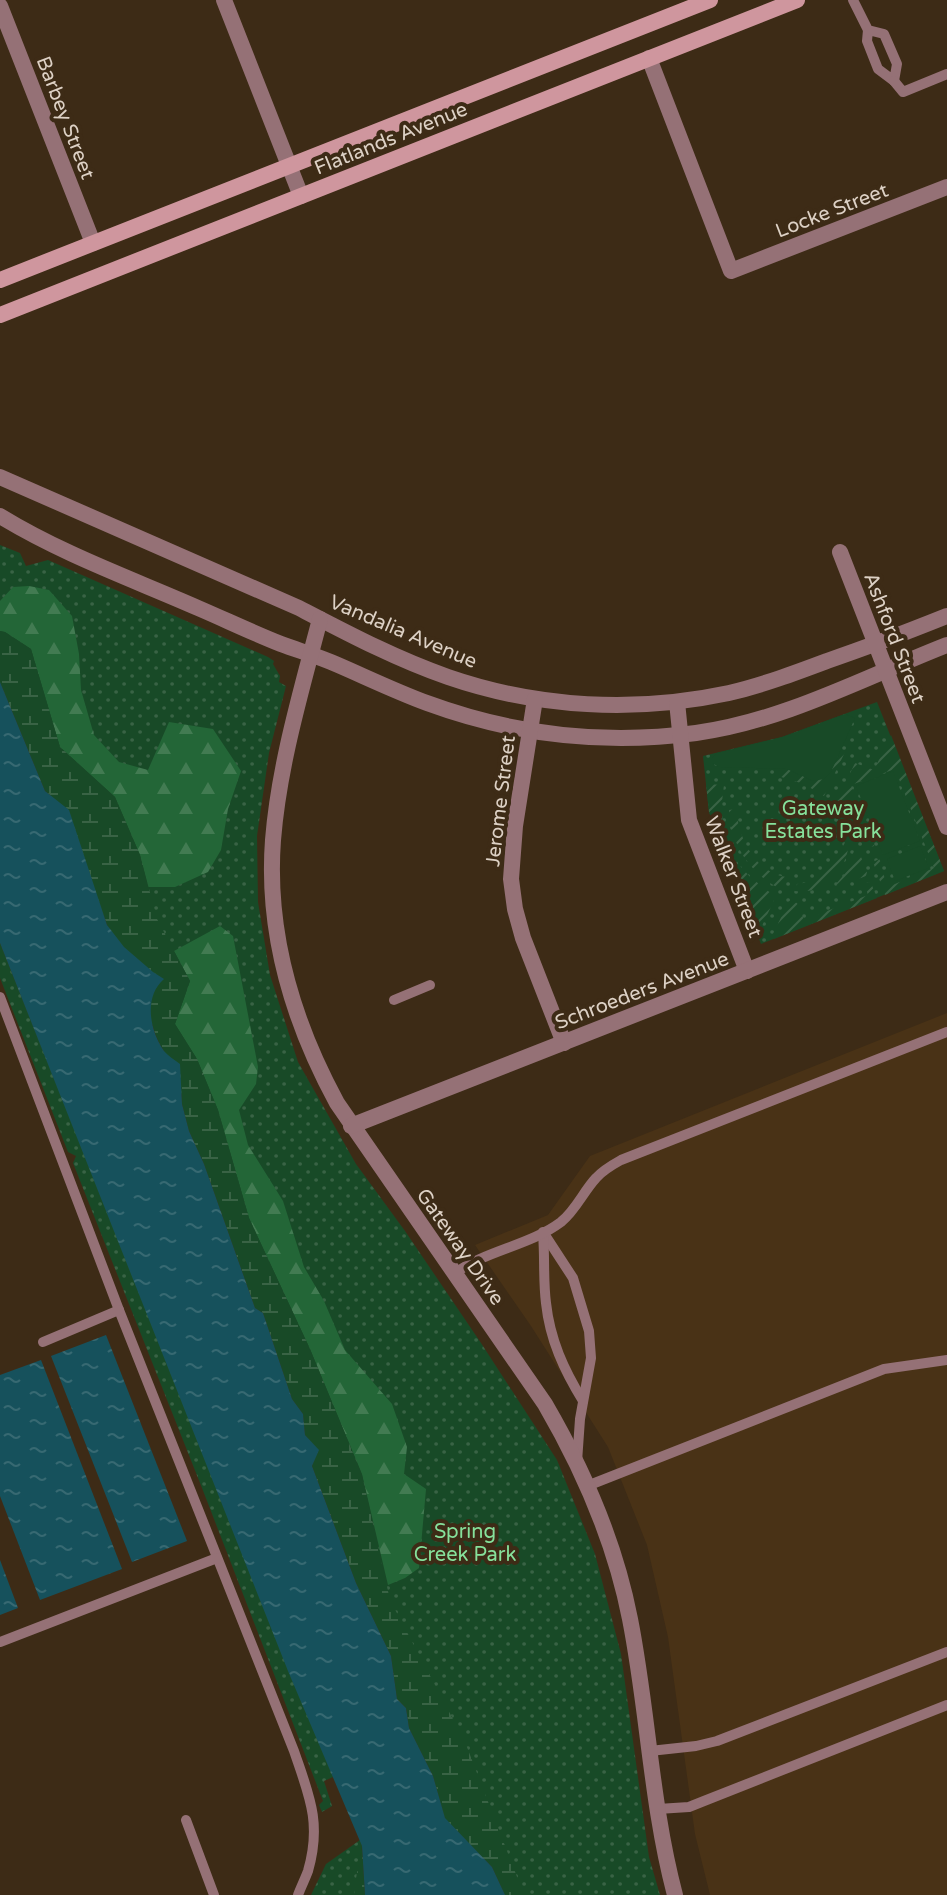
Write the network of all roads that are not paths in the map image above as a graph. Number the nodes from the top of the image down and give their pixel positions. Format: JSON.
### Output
{"nodes":[{"id":1,"x":224,"y":0,"type":"edge"},
{"id":2,"x":710,"y":0,"type":"edge"},
{"id":3,"x":797,"y":0,"type":"edge"},
{"id":4,"x":853,"y":0,"type":"edge"},
{"id":5,"x":0,"y":6,"type":"edge"},
{"id":6,"x":868,"y":30,"type":"junction"},
{"id":7,"x":649,"y":58,"type":"junction"},
{"id":8,"x":947,"y":74,"type":"edge"},
{"id":9,"x":894,"y":81,"type":"junction"},
{"id":10,"x":289,"y":166,"type":"junction"},
{"id":11,"x":947,"y":187,"type":"edge"},
{"id":12,"x":301,"y":196,"type":"junction"},
{"id":13,"x":93,"y":243,"type":"junction"},
{"id":14,"x":0,"y":280,"type":"edge"},
{"id":15,"x":0,"y":315,"type":"edge"},
{"id":16,"x":0,"y":477,"type":"edge"},
{"id":17,"x":0,"y":516,"type":"edge"},
{"id":18,"x":840,"y":552,"type":"dead end"},
{"id":19,"x":947,"y":616,"type":"edge"},
{"id":20,"x":320,"y":619,"type":"junction"},
{"id":21,"x":875,"y":644,"type":"junction"},
{"id":22,"x":947,"y":645,"type":"edge"},
{"id":23,"x":311,"y":655,"type":"junction"},
{"id":24,"x":885,"y":670,"type":"junction"},
{"id":25,"x":535,"y":699,"type":"junction"},
{"id":26,"x":677,"y":702,"type":"junction"},
{"id":27,"x":530,"y":731,"type":"junction"},
{"id":28,"x":680,"y":735,"type":"junction"},
{"id":29,"x":947,"y":827,"type":"edge"},
{"id":30,"x":947,"y":892,"type":"edge"},
{"id":31,"x":747,"y":971,"type":"junction"},
{"id":32,"x":430,"y":985,"type":"dead end"},
{"id":33,"x":0,"y":997,"type":"edge"},
{"id":34,"x":394,"y":1000,"type":"dead end"},
{"id":35,"x":947,"y":1032,"type":"edge"},
{"id":36,"x":564,"y":1043,"type":"junction"},
{"id":37,"x":351,"y":1126,"type":"junction"},
{"id":38,"x":543,"y":1232,"type":"junction"},
{"id":39,"x":454,"y":1274,"type":"junction"},
{"id":40,"x":119,"y":1310,"type":"junction"},
{"id":41,"x":43,"y":1342,"type":"dead end"},
{"id":42,"x":947,"y":1360,"type":"edge"},
{"id":43,"x":583,"y":1401,"type":"junction"},
{"id":44,"x":577,"y":1464,"type":"junction"},
{"id":45,"x":587,"y":1486,"type":"junction"},
{"id":46,"x":217,"y":1558,"type":"junction"},
{"id":47,"x":0,"y":1642,"type":"edge"},
{"id":48,"x":947,"y":1652,"type":"edge"},
{"id":49,"x":947,"y":1705,"type":"edge"},
{"id":50,"x":650,"y":1751,"type":"junction"},
{"id":51,"x":658,"y":1809,"type":"junction"},
{"id":52,"x":186,"y":1820,"type":"dead end"},
{"id":53,"x":214,"y":1895,"type":"edge"},
{"id":54,"x":298,"y":1895,"type":"edge"},
{"id":55,"x":675,"y":1895,"type":"edge"}],
"edges":[{"from":1,"to":10,"type":"street"},
{"from":2,"to":10,"type":"main road","name":"Flatlands Avenue"},
{"from":3,"to":7,"type":"main road","name":"Flatlands Avenue"},
{"from":4,"to":6,"type":"lane"},
{"from":5,"to":13,"type":"street","name":"Barbey Street"},
{"from":6,"to":9,"type":"lane"},
{"from":6,"to":9,"type":"lane"},
{"from":7,"to":11,"type":"street","name":"Locke Street"},
{"from":7,"to":12,"type":"main road","name":"Flatlands Avenue"},
{"from":8,"to":9,"type":"lane"},
{"from":10,"to":12,"type":"street"},
{"from":10,"to":13,"type":"main road","name":"Flatlands Avenue"},
{"from":12,"to":15,"type":"main road","name":"Flatlands Avenue"},
{"from":13,"to":14,"type":"main road","name":"Flatlands Avenue"},
{"from":16,"to":20,"type":"street","name":"Vandalia Avenue"},
{"from":17,"to":23,"type":"street"},
{"from":18,"to":21,"type":"street","name":"Ashford Street"},
{"from":19,"to":21,"type":"street","name":"Vandalia Avenue"},
{"from":20,"to":23,"type":"street","name":"Gateway Drive"},
{"from":20,"to":25,"type":"street","name":"Vandalia Avenue"},
{"from":21,"to":24,"type":"street","name":"Ashford Street"},
{"from":21,"to":26,"type":"street","name":"Vandalia Avenue"},
{"from":22,"to":24,"type":"street"},
{"from":23,"to":27,"type":"street"},
{"from":23,"to":37,"type":"street","name":"Gateway Drive"},
{"from":24,"to":28,"type":"street"},
{"from":24,"to":29,"type":"street","name":"Ashford Street"},
{"from":25,"to":26,"type":"street","name":"Vandalia Avenue"},
{"from":25,"to":27,"type":"street","name":"Jerome Street"},
{"from":26,"to":28,"type":"street","name":"Walker Street"},
{"from":27,"to":28,"type":"street"},
{"from":27,"to":36,"type":"street","name":"Jerome Street"},
{"from":28,"to":31,"type":"street","name":"Walker Street"},
{"from":30,"to":31,"type":"street","name":"Schroeders Avenue"},
{"from":31,"to":36,"type":"street","name":"Schroeders Avenue"},
{"from":32,"to":34,"type":"lane"},
{"from":33,"to":40,"type":"lane"},
{"from":35,"to":38,"type":"lane"},
{"from":36,"to":37,"type":"street","name":"Schroeders Avenue"},
{"from":37,"to":39,"type":"street","name":"Gateway Drive"},
{"from":38,"to":39,"type":"lane"},
{"from":38,"to":43,"type":"lane"},
{"from":38,"to":43,"type":"lane"},
{"from":39,"to":44,"type":"street","name":"Gateway Drive"},
{"from":40,"to":41,"type":"lane"},
{"from":40,"to":46,"type":"lane"},
{"from":42,"to":45,"type":"lane"},
{"from":43,"to":44,"type":"lane"},
{"from":44,"to":45,"type":"street","name":"Gateway Drive"},
{"from":45,"to":50,"type":"street","name":"Gateway Drive"},
{"from":46,"to":47,"type":"lane"},
{"from":46,"to":54,"type":"lane"},
{"from":48,"to":50,"type":"lane"},
{"from":49,"to":51,"type":"lane"},
{"from":50,"to":51,"type":"street","name":"Gateway Drive"},
{"from":51,"to":55,"type":"street","name":"Gateway Drive"},
{"from":52,"to":53,"type":"lane"}]}
